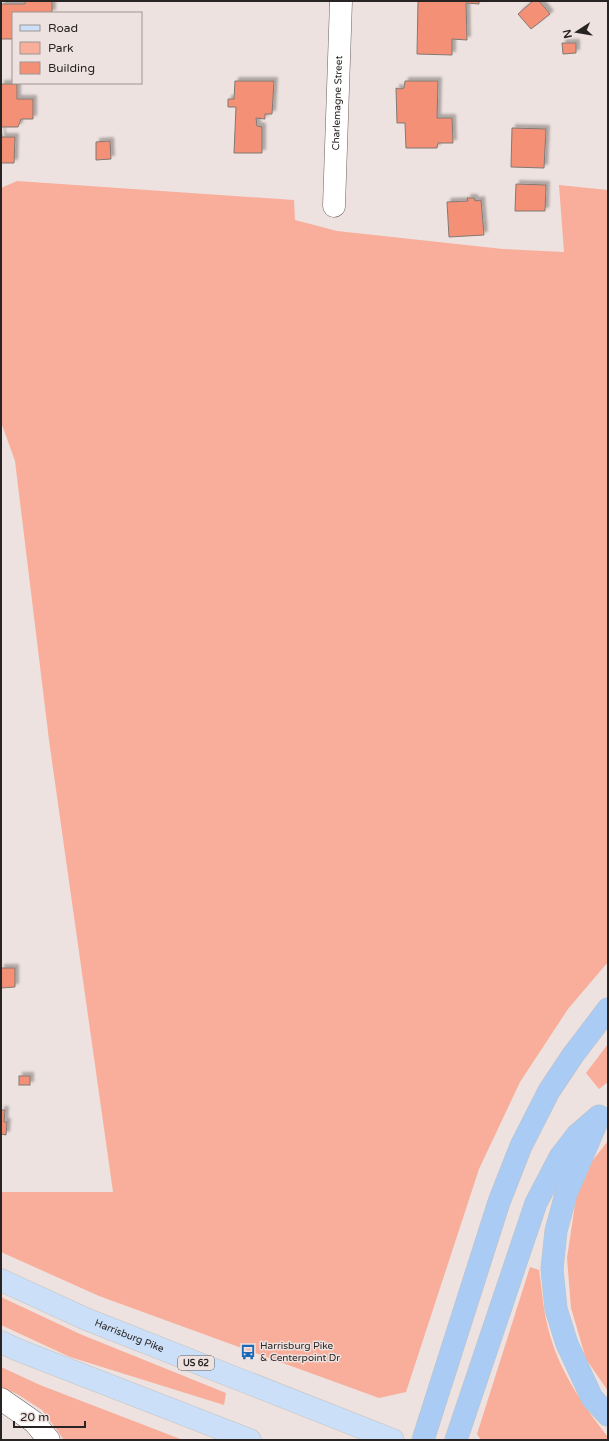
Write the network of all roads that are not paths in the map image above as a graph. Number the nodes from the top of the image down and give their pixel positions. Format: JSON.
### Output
{"nodes":[{"id":1,"x":341,"y":1,"type":"edge"},
{"id":2,"x":334,"y":206,"type":"dead end"},
{"id":3,"x":608,"y":1009,"type":"edge"},
{"id":4,"x":604,"y":1112,"type":"edge"},
{"id":5,"x":1,"y":1280,"type":"edge"},
{"id":6,"x":1,"y":1342,"type":"edge"},
{"id":7,"x":1,"y":1399,"type":"edge"},
{"id":8,"x":608,"y":1415,"type":"edge"},
{"id":9,"x":49,"y":1440,"type":"edge"},
{"id":10,"x":250,"y":1440,"type":"edge"},
{"id":11,"x":393,"y":1440,"type":"edge"},
{"id":12,"x":424,"y":1440,"type":"edge"},
{"id":13,"x":456,"y":1440,"type":"edge"}],
"edges":[{"from":1,"to":2,"type":"street","name":"Charlemagne Street"},
{"from":3,"to":12,"type":"highway"},
{"from":4,"to":8,"type":"highway"},
{"from":4,"to":13,"type":"highway"},
{"from":5,"to":11,"type":"main road","name":"Harrisburg Pike","number":"US 62"},
{"from":6,"to":10,"type":"main road"},
{"from":7,"to":9,"type":"street"}]}
